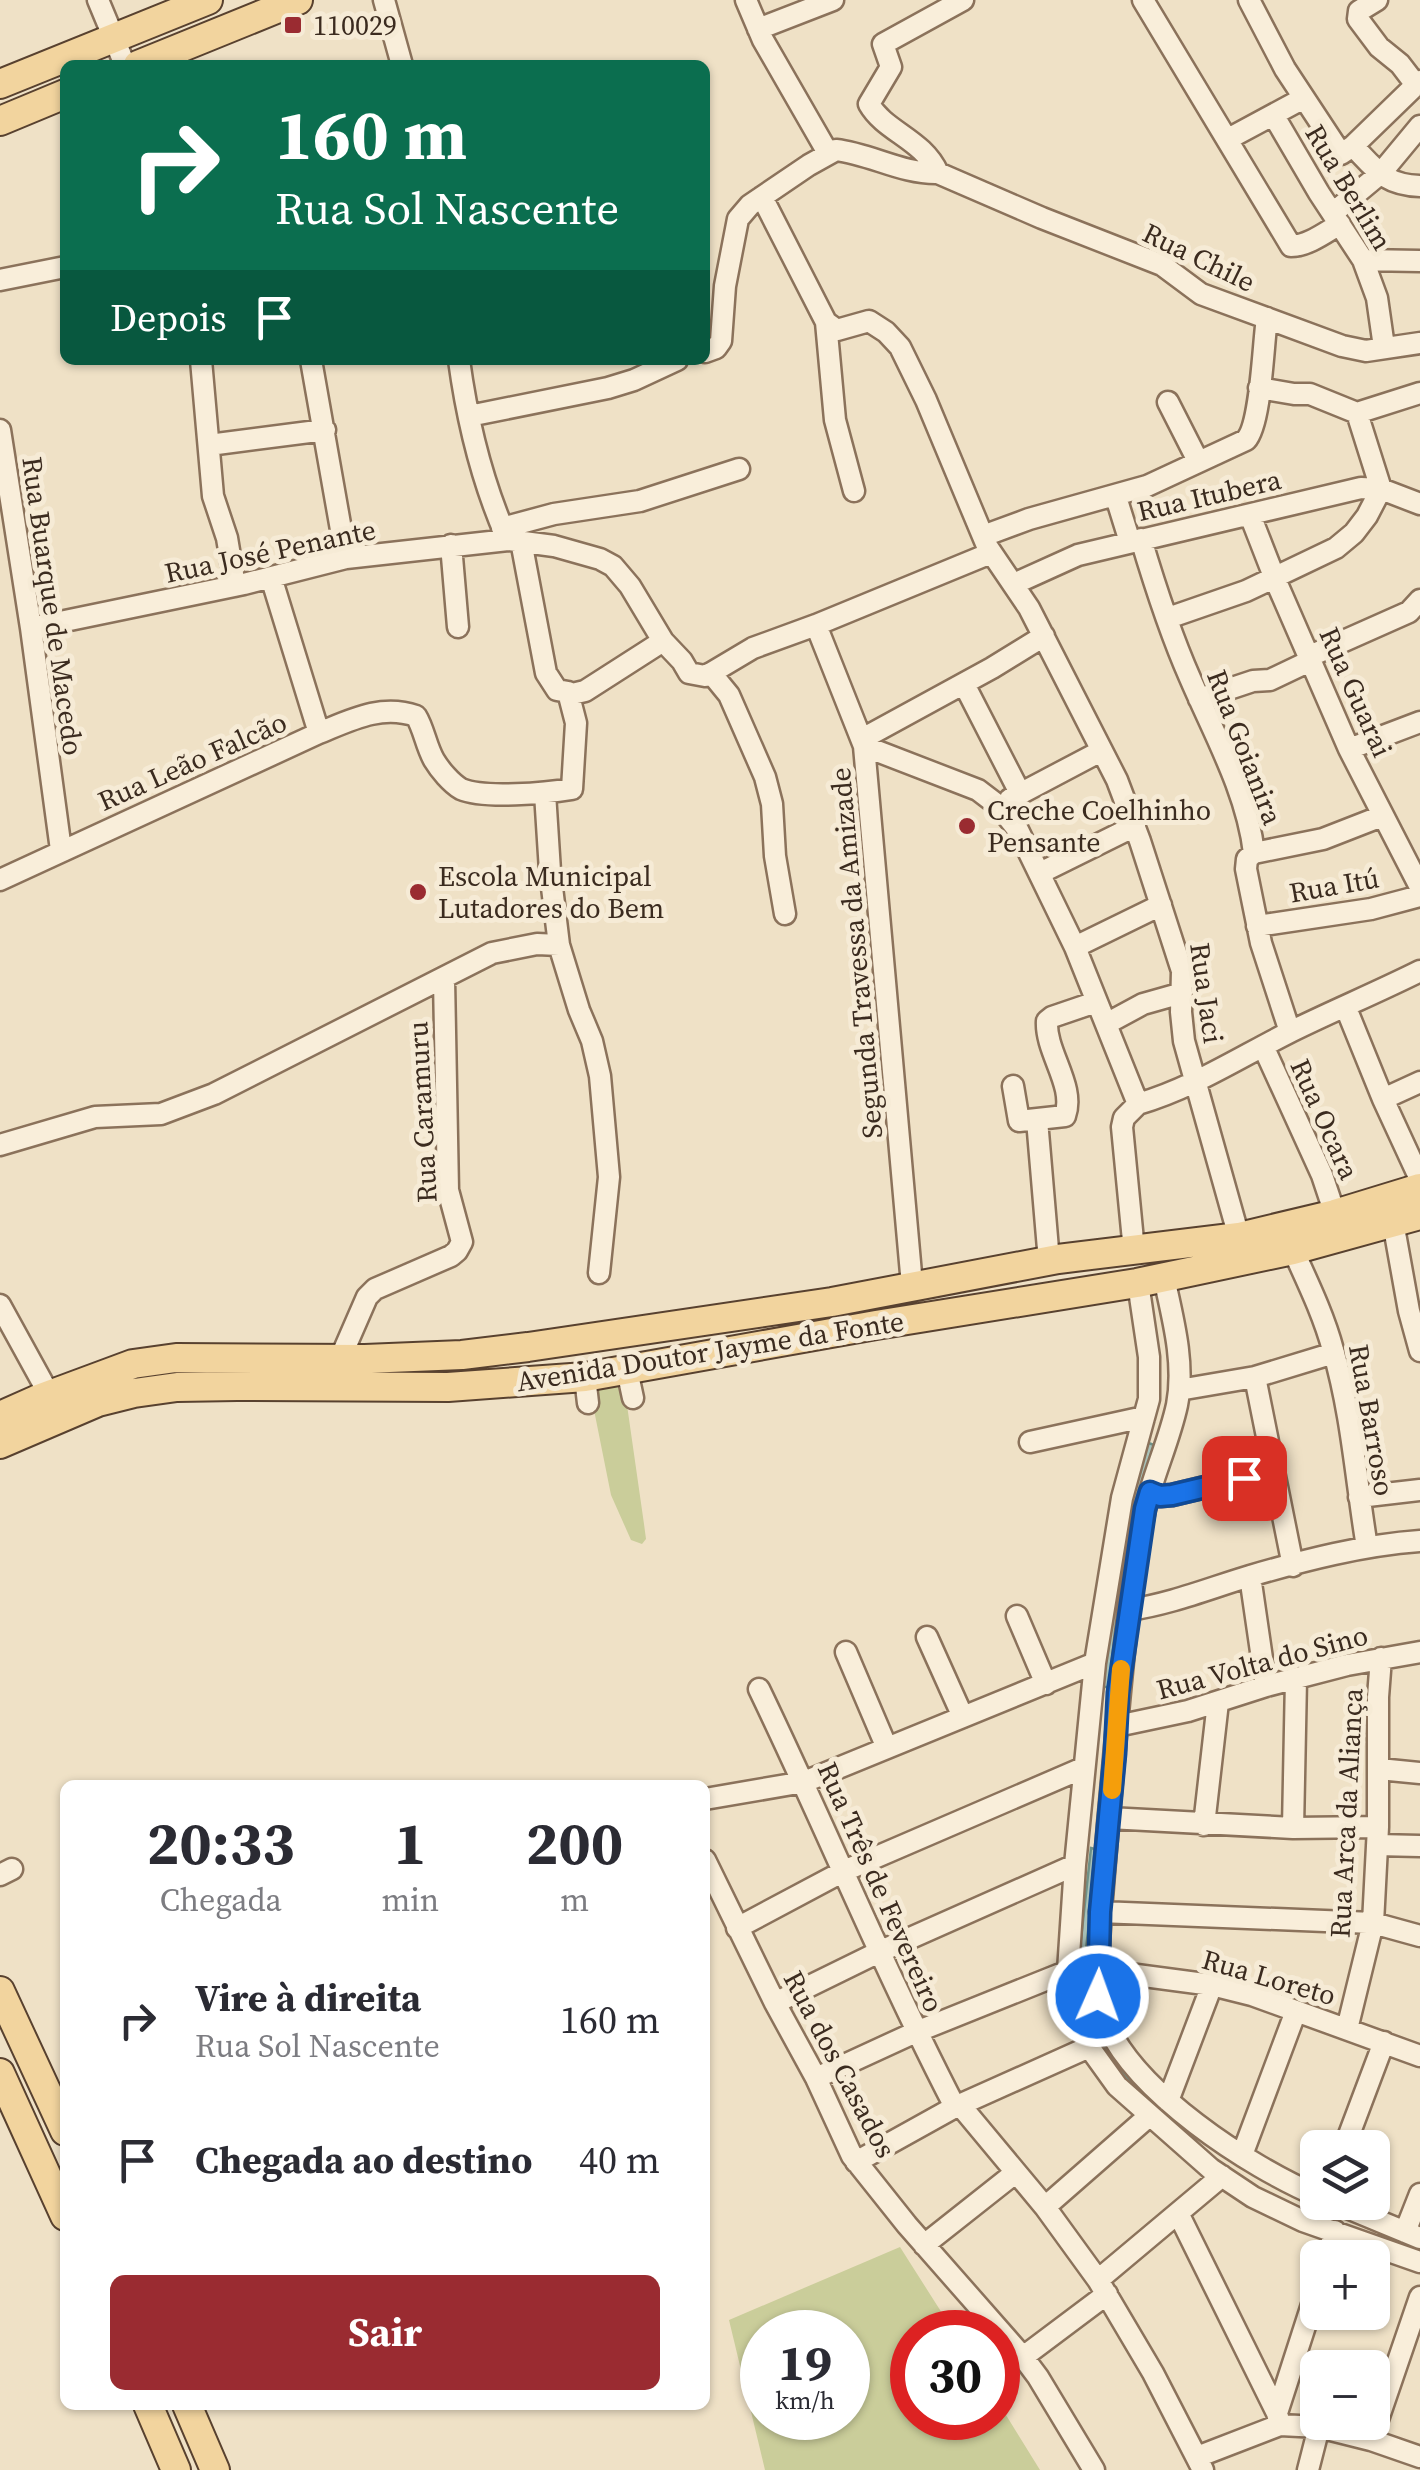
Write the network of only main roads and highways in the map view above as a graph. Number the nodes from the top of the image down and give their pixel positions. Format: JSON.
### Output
{"nodes":[{"id":1,"x":208,"y":0,"type":"edge"},
{"id":2,"x":298,"y":0,"type":"edge"},
{"id":3,"x":150,"y":60,"type":"edge"},
{"id":4,"x":0,"y":84,"type":"edge"},
{"id":5,"x":60,"y":96,"type":"edge"},
{"id":6,"x":0,"y":121,"type":"edge"},
{"id":7,"x":1420,"y":1188,"type":"edge"},
{"id":8,"x":1406,"y":1218,"type":"edge"},
{"id":9,"x":1060,"y":1259,"type":"junction"},
{"id":10,"x":876,"y":1325,"type":"junction"},
{"id":11,"x":676,"y":1326,"type":"junction"},
{"id":12,"x":662,"y":1364,"type":"junction"},
{"id":13,"x":0,"y":1416,"type":"edge"},
{"id":14,"x":0,"y":1444,"type":"edge"},
{"id":15,"x":0,"y":1991,"type":"edge"},
{"id":16,"x":32,"y":2058,"type":"junction"},
{"id":17,"x":0,"y":2072,"type":"edge"},
{"id":18,"x":60,"y":2120,"type":"edge"},
{"id":19,"x":60,"y":2205,"type":"edge"},
{"id":20,"x":150,"y":2410,"type":"edge"},
{"id":21,"x":189,"y":2410,"type":"edge"},
{"id":22,"x":176,"y":2470,"type":"edge"},
{"id":23,"x":215,"y":2470,"type":"edge"}],
"edges":[{"from":1,"to":4,"type":"main road"},
{"from":2,"to":3,"type":"main road"},
{"from":5,"to":6,"type":"main road"},
{"from":7,"to":9,"type":"main road","name":"Avenida Doutor Jayme da Fonte"},
{"from":8,"to":10,"type":"main road","name":"Avenida Doutor Jayme da Fonte"},
{"from":9,"to":10,"type":"main road"},
{"from":9,"to":11,"type":"main road","name":"Avenida Doutor Jayme da Fonte"},
{"from":10,"to":12,"type":"main road","name":"Avenida Doutor Jayme da Fonte"},
{"from":11,"to":12,"type":"main road"},
{"from":11,"to":13,"type":"main road","name":"Avenida Doutor Jayme da Fonte"},
{"from":12,"to":14,"type":"main road","name":"Avenida Doutor Jayme da Fonte"},
{"from":15,"to":16,"type":"main road"},
{"from":16,"to":17,"type":"main road"},
{"from":16,"to":18,"type":"main road"},
{"from":17,"to":19,"type":"main road"},
{"from":20,"to":22,"type":"main road"},
{"from":21,"to":23,"type":"main road"}]}
